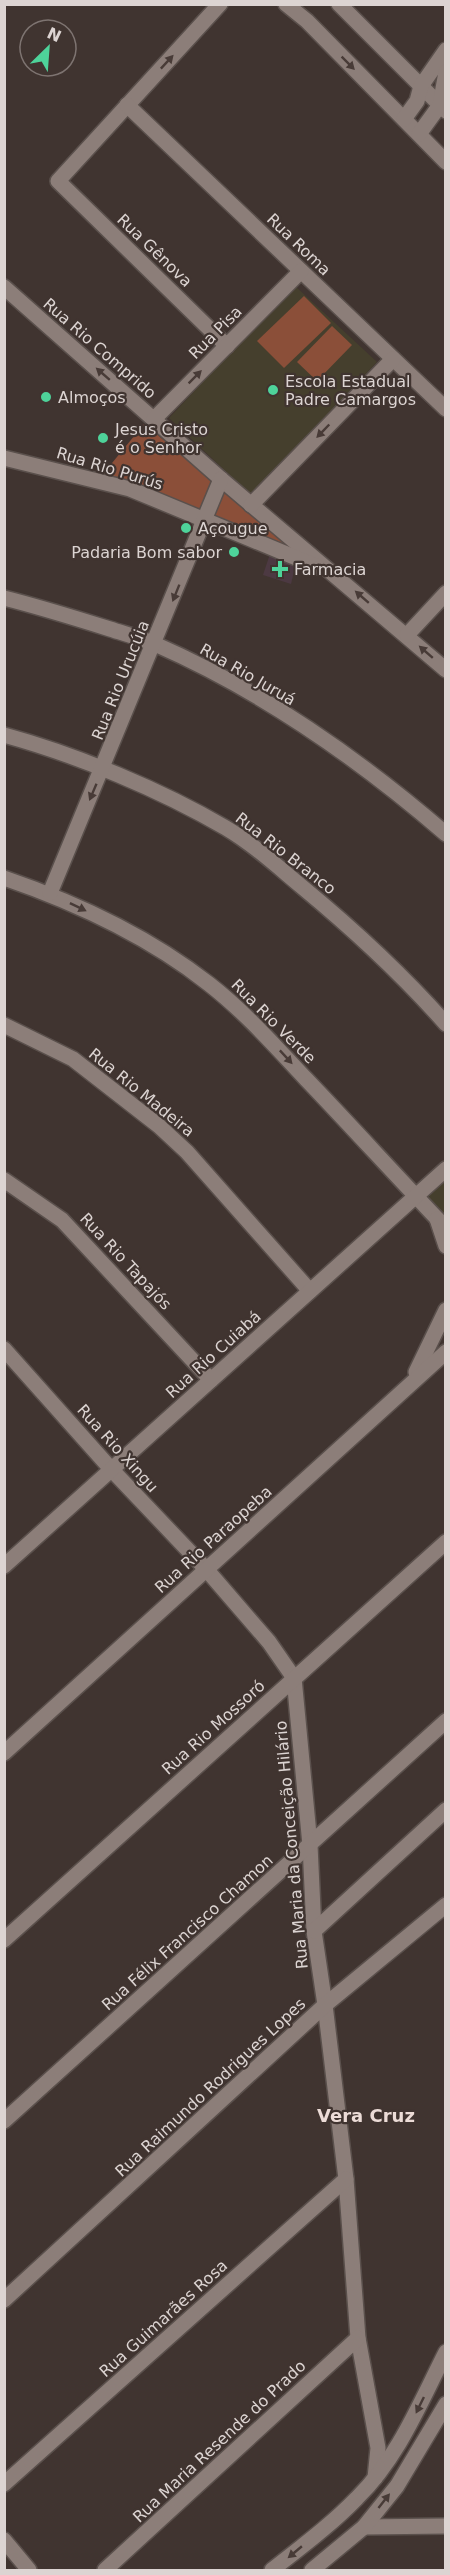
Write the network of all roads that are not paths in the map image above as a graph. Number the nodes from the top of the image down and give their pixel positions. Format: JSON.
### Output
{"nodes":[{"id":1,"x":220,"y":4,"type":"edge"},
{"id":2,"x":286,"y":4,"type":"edge"},
{"id":3,"x":339,"y":4,"type":"edge"},
{"id":4,"x":446,"y":50,"type":"edge"},
{"id":5,"x":446,"y":72,"type":"edge"},
{"id":6,"x":421,"y":86,"type":"junction"},
{"id":7,"x":127,"y":105,"type":"junction"},
{"id":8,"x":443,"y":108,"type":"edge"},
{"id":9,"x":404,"y":119,"type":"junction"},
{"id":10,"x":418,"y":134,"type":"junction"},
{"id":11,"x":446,"y":162,"type":"edge"},
{"id":12,"x":301,"y":271,"type":"junction"},
{"id":13,"x":4,"y":288,"type":"edge"},
{"id":14,"x":227,"y":346,"type":"junction"},
{"id":15,"x":393,"y":360,"type":"junction"},
{"id":16,"x":446,"y":410,"type":"edge"},
{"id":17,"x":154,"y":419,"type":"junction"},
{"id":18,"x":4,"y":458,"type":"edge"},
{"id":19,"x":221,"y":479,"type":"junction"},
{"id":20,"x":251,"y":505,"type":"junction"},
{"id":21,"x":206,"y":519,"type":"junction"},
{"id":22,"x":335,"y":574,"type":"junction"},
{"id":23,"x":446,"y":593,"type":"edge"},
{"id":24,"x":4,"y":598,"type":"edge"},
{"id":25,"x":407,"y":635,"type":"junction"},
{"id":26,"x":155,"y":644,"type":"junction"},
{"id":27,"x":446,"y":669,"type":"edge"},
{"id":28,"x":4,"y":735,"type":"edge"},
{"id":29,"x":103,"y":770,"type":"junction"},
{"id":30,"x":446,"y":834,"type":"edge"},
{"id":31,"x":4,"y":878,"type":"edge"},
{"id":32,"x":50,"y":893,"type":"junction"},
{"id":33,"x":446,"y":1024,"type":"edge"},
{"id":34,"x":4,"y":1025,"type":"edge"},
{"id":35,"x":446,"y":1169,"type":"edge"},
{"id":36,"x":4,"y":1179,"type":"edge"},
{"id":37,"x":417,"y":1196,"type":"junction"},
{"id":38,"x":441,"y":1224,"type":"edge"},
{"id":39,"x":446,"y":1246,"type":"edge"},
{"id":40,"x":310,"y":1291,"type":"junction"},
{"id":41,"x":446,"y":1310,"type":"edge"},
{"id":42,"x":4,"y":1349,"type":"edge"},
{"id":43,"x":446,"y":1352,"type":"edge"},
{"id":44,"x":211,"y":1380,"type":"junction"},
{"id":45,"x":412,"y":1380,"type":"junction"},
{"id":46,"x":111,"y":1469,"type":"junction"},
{"id":47,"x":446,"y":1542,"type":"edge"},
{"id":48,"x":7,"y":1558,"type":"edge"},
{"id":49,"x":206,"y":1569,"type":"junction"},
{"id":50,"x":294,"y":1678,"type":"junction"},
{"id":51,"x":446,"y":1721,"type":"edge"},
{"id":52,"x":4,"y":1753,"type":"edge"},
{"id":53,"x":446,"y":1810,"type":"edge"},
{"id":54,"x":310,"y":1845,"type":"junction"},
{"id":55,"x":446,"y":1905,"type":"edge"},
{"id":56,"x":314,"y":1931,"type":"junction"},
{"id":57,"x":4,"y":1940,"type":"edge"},
{"id":58,"x":325,"y":2005,"type":"junction"},
{"id":59,"x":4,"y":2121,"type":"edge"},
{"id":60,"x":346,"y":2179,"type":"junction"},
{"id":61,"x":4,"y":2300,"type":"edge"},
{"id":62,"x":358,"y":2338,"type":"junction"},
{"id":63,"x":446,"y":2352,"type":"edge"},
{"id":64,"x":444,"y":2411,"type":"edge"},
{"id":65,"x":406,"y":2433,"type":"junction"},
{"id":66,"x":375,"y":2434,"type":"junction"},
{"id":67,"x":375,"y":2478,"type":"junction"},
{"id":68,"x":4,"y":2484,"type":"edge"},
{"id":69,"x":446,"y":2526,"type":"edge"},
{"id":70,"x":364,"y":2527,"type":"junction"},
{"id":71,"x":4,"y":2540,"type":"edge"},
{"id":72,"x":29,"y":2571,"type":"edge"},
{"id":73,"x":105,"y":2571,"type":"edge"},
{"id":74,"x":272,"y":2571,"type":"edge"},
{"id":75,"x":312,"y":2571,"type":"edge"}],
"edges":[{"from":7,"to":1,"type":"street","one_way":true},
{"from":2,"to":9,"type":"street","one_way":true},
{"from":3,"to":6,"type":"street"},
{"from":4,"to":6,"type":"street"},
{"from":5,"to":8,"type":"street"},
{"from":6,"to":8,"type":"street"},
{"from":6,"to":9,"type":"street"},
{"from":7,"to":12,"type":"street","name":"Rua Roma"},
{"from":7,"to":14,"type":"street","name":"Rua Gênova"},
{"from":8,"to":10,"type":"street"},
{"from":9,"to":10,"type":"street"},
{"from":10,"to":11,"type":"street"},
{"from":12,"to":14,"type":"street","name":"Rua Pisa"},
{"from":12,"to":15,"type":"street","name":"Rua Roma"},
{"from":17,"to":13,"type":"street","name":"Rua Rio Comprido","one_way":true},
{"from":17,"to":14,"type":"street","name":"Rua Pisa","one_way":true},
{"from":15,"to":16,"type":"street","name":"Rua Roma"},
{"from":15,"to":20,"type":"street","one_way":true},
{"from":17,"to":19,"type":"street","name":"Rua Rio Comprido"},
{"from":18,"to":21,"type":"street","name":"Rua Rio Purús"},
{"from":19,"to":20,"type":"street","name":"Rua Rio Comprido"},
{"from":19,"to":21,"type":"street","name":"Rua Rio Urucúia"},
{"from":20,"to":22,"type":"street","name":"Rua Rio Comprido"},
{"from":21,"to":22,"type":"street","name":"Rua Rio Purús"},
{"from":21,"to":26,"type":"street","name":"Rua Rio Urucúia","one_way":true},
{"from":25,"to":22,"type":"street","name":"Rua Rio Comprido","one_way":true},
{"from":23,"to":25,"type":"street"},
{"from":24,"to":26,"type":"street","name":"Rua Rio Juruá"},
{"from":27,"to":25,"type":"street","name":"Rua Rio Comprido","one_way":true},
{"from":26,"to":29,"type":"street","name":"Rua Rio Urucúia"},
{"from":26,"to":30,"type":"street","name":"Rua Rio Juruá"},
{"from":28,"to":29,"type":"street","name":"Rua Rio Branco"},
{"from":29,"to":32,"type":"street","name":"Rua Rio Urucúia","one_way":true},
{"from":29,"to":33,"type":"street","name":"Rua Rio Branco"},
{"from":31,"to":32,"type":"street","name":"Rua Rio Verde"},
{"from":32,"to":37,"type":"street","name":"Rua Rio Verde","one_way":true},
{"from":34,"to":40,"type":"street","name":"Rua Rio Madeira"},
{"from":35,"to":37,"type":"street","name":"Rua Rio Cuiabá"},
{"from":36,"to":44,"type":"street","name":"Rua Rio Tapajós"},
{"from":37,"to":38,"type":"street","name":"Rua Rio Verde"},
{"from":37,"to":40,"type":"street","name":"Rua Rio Cuiabá"},
{"from":38,"to":39,"type":"street"},
{"from":40,"to":44,"type":"street","name":"Rua Rio Cuiabá"},
{"from":41,"to":45,"type":"street"},
{"from":42,"to":46,"type":"street","name":"Rua Rio Xingu"},
{"from":43,"to":45,"type":"street","name":"Rua Rio Paraopeba"},
{"from":44,"to":46,"type":"street","name":"Rua Rio Cuiabá"},
{"from":45,"to":49,"type":"street","name":"Rua Rio Paraopeba"},
{"from":46,"to":48,"type":"street","name":"Rua Rio Cuiabá"},
{"from":46,"to":49,"type":"street","name":"Rua Rio Xingu"},
{"from":47,"to":50,"type":"street","name":"Rua Rio Mossoró"},
{"from":49,"to":50,"type":"street"},
{"from":49,"to":52,"type":"street","name":"Rua Rio Paraopeba"},
{"from":50,"to":54,"type":"street","name":"Rua Maria da Conceição Hilário"},
{"from":50,"to":57,"type":"street","name":"Rua Rio Mossoró"},
{"from":51,"to":54,"type":"street","name":"Rua Félix Francisco Chamon"},
{"from":53,"to":56,"type":"street"},
{"from":54,"to":56,"type":"street","name":"Rua Maria da Conceição Hilário"},
{"from":54,"to":59,"type":"street","name":"Rua Félix Francisco Chamon"},
{"from":55,"to":58,"type":"street","name":"Rua Raimundo Rodrigues Lopes"},
{"from":56,"to":58,"type":"street","name":"Rua Maria da Conceição Hilário"},
{"from":58,"to":60,"type":"street","name":"Rua Maria da Conceição Hilário"},
{"from":58,"to":61,"type":"street","name":"Rua Raimundo Rodrigues Lopes"},
{"from":60,"to":62,"type":"street","name":"Rua Maria da Conceição Hilário"},
{"from":60,"to":68,"type":"street","name":"Rua Guimarães Rosa"},
{"from":62,"to":66,"type":"street","name":"Rua Maria da Conceição Hilário"},
{"from":62,"to":73,"type":"street","name":"Rua Maria Resende do Prado"},
{"from":63,"to":65,"type":"street","one_way":true},
{"from":70,"to":64,"type":"street","one_way":true},
{"from":65,"to":66,"type":"street"},
{"from":65,"to":67,"type":"street"},
{"from":66,"to":67,"type":"street","name":"Rua Maria da Conceição Hilário"},
{"from":67,"to":74,"type":"street","one_way":true},
{"from":69,"to":70,"type":"street"},
{"from":70,"to":75,"type":"street"},
{"from":71,"to":72,"type":"street"}]}
